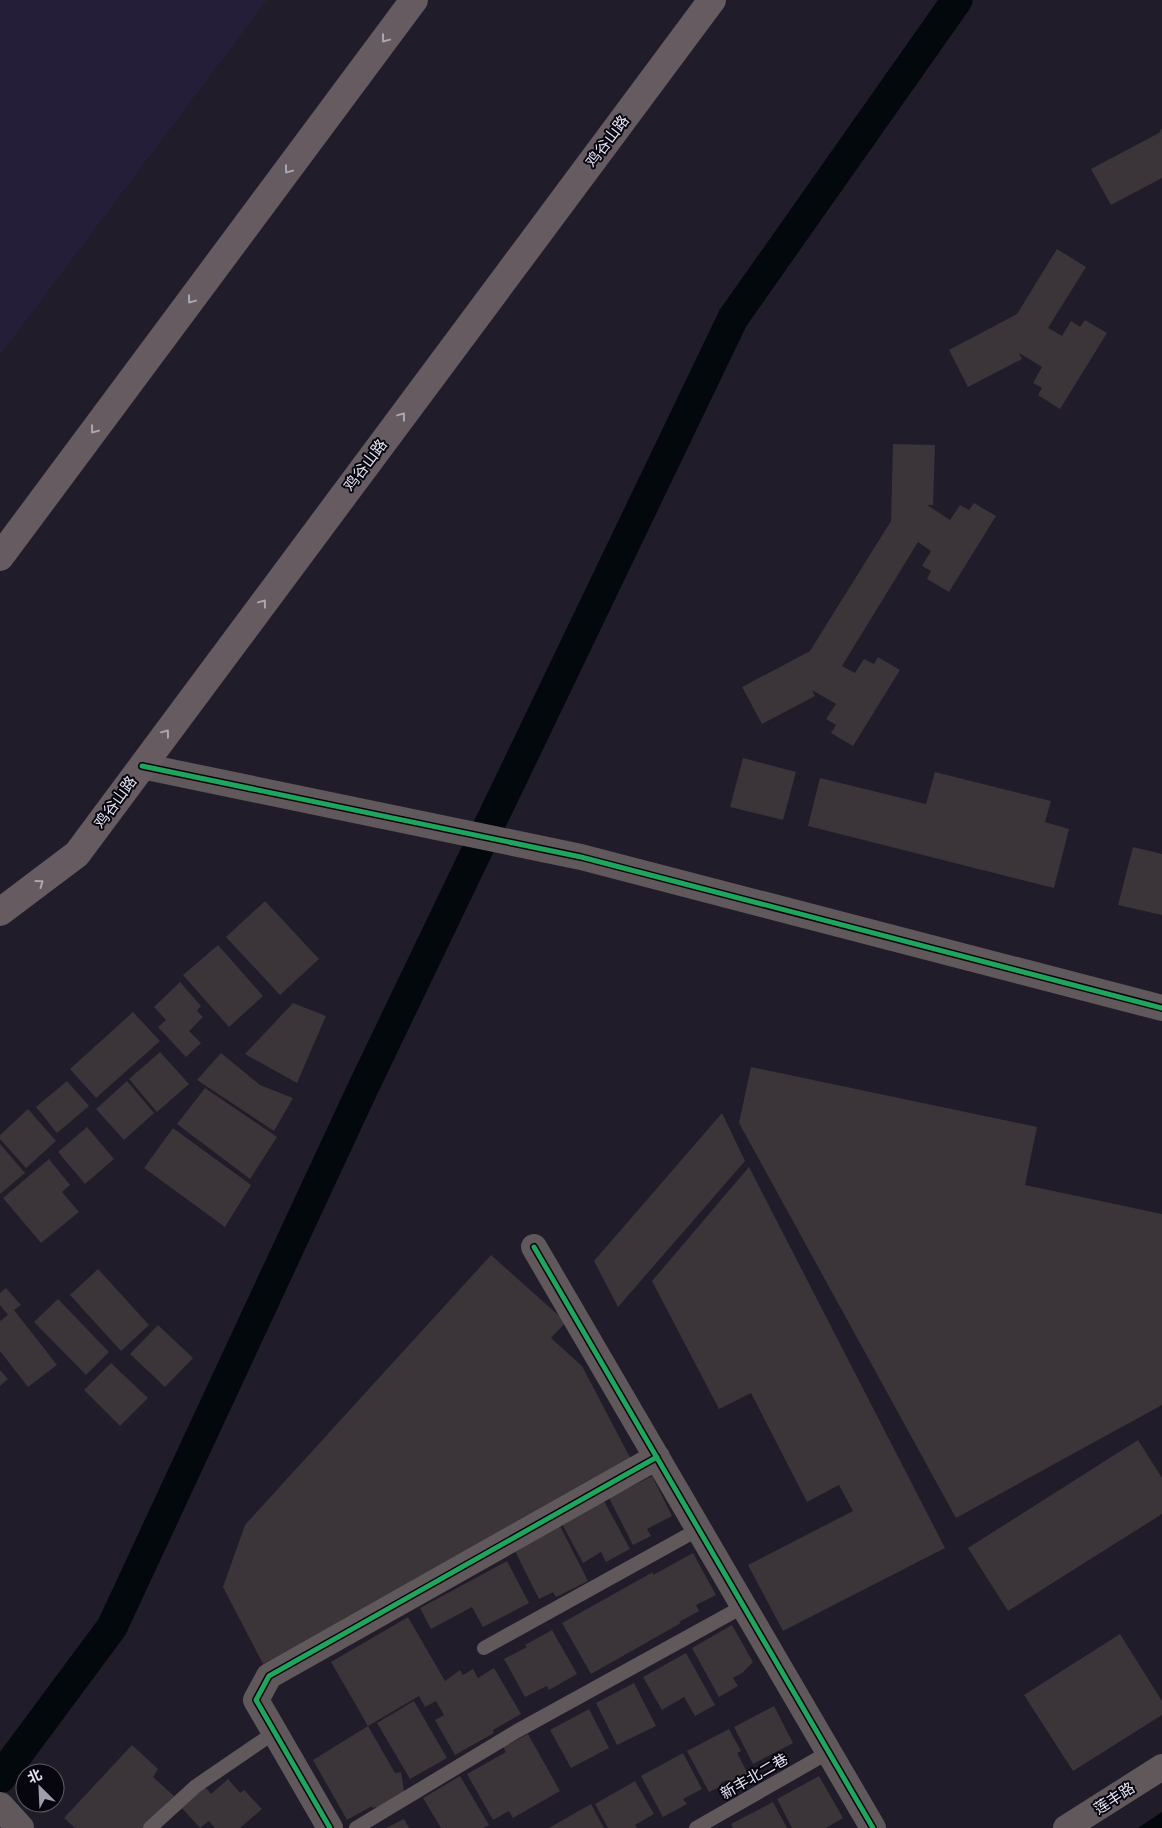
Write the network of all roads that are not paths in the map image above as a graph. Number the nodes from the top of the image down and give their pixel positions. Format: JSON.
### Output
{"nodes":[{"id":1,"x":414,"y":0,"type":"edge"},
{"id":2,"x":712,"y":0,"type":"edge"},
{"id":3,"x":0,"y":557,"type":"edge"},
{"id":4,"x":142,"y":766,"type":"junction"},
{"id":5,"x":0,"y":912,"type":"edge"},
{"id":6,"x":1162,"y":1008,"type":"edge"},
{"id":7,"x":534,"y":1248,"type":"dead end"},
{"id":8,"x":657,"y":1457,"type":"junction"},
{"id":9,"x":699,"y":1529,"type":"junction"},
{"id":10,"x":744,"y":1606,"type":"junction"},
{"id":11,"x":484,"y":1648,"type":"dead end"},
{"id":12,"x":275,"y":1732,"type":"junction"},
{"id":13,"x":828,"y":1752,"type":"junction"},
{"id":14,"x":1162,"y":1767,"type":"edge"},
{"id":15,"x":0,"y":1806,"type":"edge"},
{"id":16,"x":20,"y":1828,"type":"edge"},
{"id":17,"x":150,"y":1828,"type":"edge"},
{"id":18,"x":330,"y":1828,"type":"edge"},
{"id":19,"x":356,"y":1828,"type":"edge"},
{"id":20,"x":696,"y":1828,"type":"edge"},
{"id":21,"x":872,"y":1828,"type":"edge"},
{"id":22,"x":1066,"y":1828,"type":"edge"}],
"edges":[{"from":1,"to":3,"type":"main road","one_way":true},
{"from":4,"to":2,"type":"main road","name":"鸡谷山路","one_way":true},
{"from":5,"to":4,"type":"main road","name":"鸡谷山路","one_way":true},
{"from":4,"to":6,"type":"street"},
{"from":7,"to":8,"type":"street"},
{"from":8,"to":9,"type":"street"},
{"from":8,"to":12,"type":"street"},
{"from":9,"to":10,"type":"street"},
{"from":9,"to":11,"type":"lane"},
{"from":10,"to":13,"type":"street"},
{"from":10,"to":19,"type":"lane"},
{"from":12,"to":17,"type":"lane"},
{"from":12,"to":18,"type":"street"},
{"from":13,"to":20,"type":"lane","name":"新丰北二巷"},
{"from":13,"to":21,"type":"street"},
{"from":14,"to":22,"type":"street","name":"莲丰路"},
{"from":15,"to":16,"type":"street"}]}
